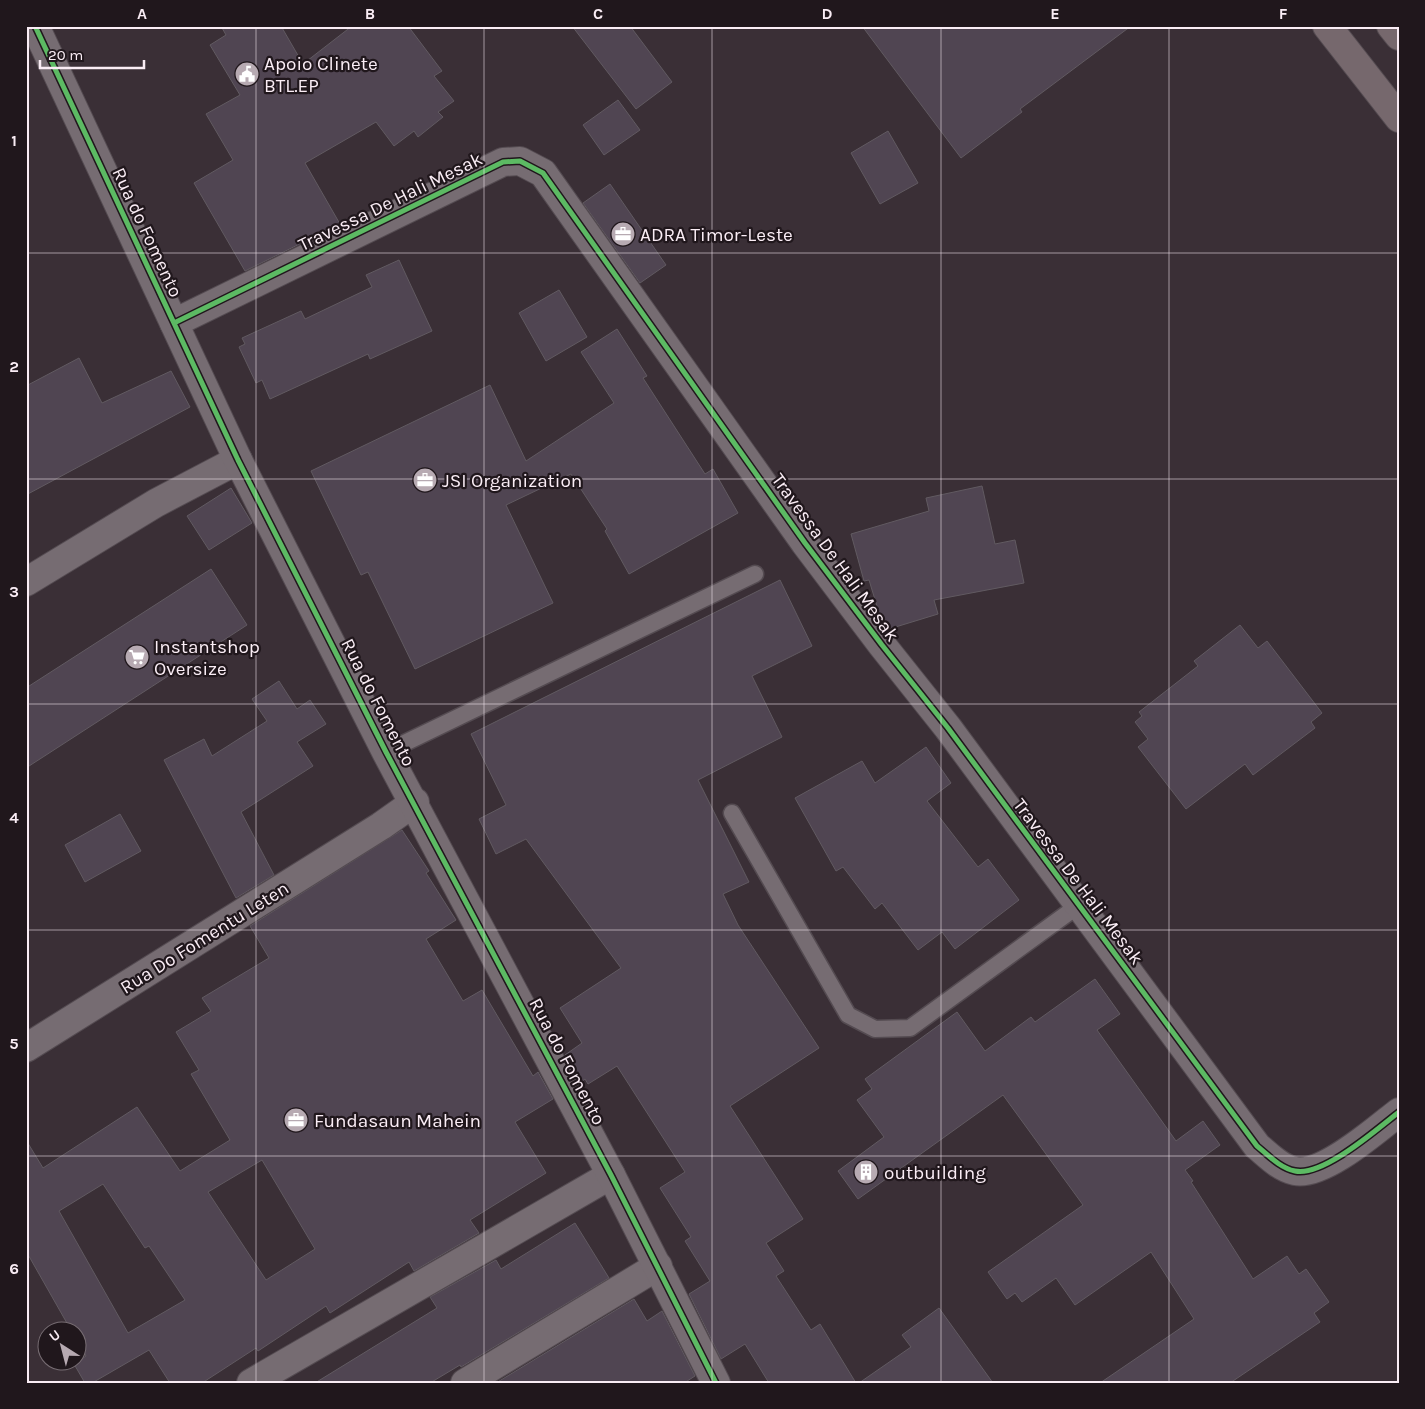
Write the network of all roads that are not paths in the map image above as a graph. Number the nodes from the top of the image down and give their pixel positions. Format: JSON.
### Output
{"nodes":[{"id":1,"x":35,"y":26,"type":"edge"},
{"id":2,"x":1327,"y":26,"type":"edge"},
{"id":3,"x":1391,"y":26,"type":"edge"},
{"id":4,"x":1399,"y":36,"type":"edge"},
{"id":5,"x":1399,"y":118,"type":"edge"},
{"id":6,"x":174,"y":323,"type":"junction"},
{"id":7,"x":238,"y":460,"type":"junction"},
{"id":8,"x":755,"y":574,"type":"dead end"},
{"id":9,"x":26,"y":582,"type":"edge"},
{"id":10,"x":386,"y":752,"type":"junction"},
{"id":11,"x":414,"y":802,"type":"junction"},
{"id":12,"x":732,"y":813,"type":"dead end"},
{"id":13,"x":1079,"y":905,"type":"junction"},
{"id":14,"x":26,"y":1048,"type":"edge"},
{"id":15,"x":1399,"y":1112,"type":"edge"},
{"id":16,"x":611,"y":1175,"type":"junction"},
{"id":17,"x":658,"y":1266,"type":"junction"},
{"id":18,"x":252,"y":1383,"type":"edge"},
{"id":19,"x":465,"y":1383,"type":"edge"},
{"id":20,"x":716,"y":1383,"type":"edge"}],
"edges":[{"from":1,"to":6,"type":"street","name":"Rua do Fomento"},
{"from":2,"to":5,"type":"main road"},
{"from":3,"to":4,"type":"main road"},
{"from":6,"to":7,"type":"street","name":"Rua do Fomento"},
{"from":6,"to":13,"type":"street","name":"Travessa De Hali Mesak"},
{"from":7,"to":9,"type":"street"},
{"from":7,"to":10,"type":"street","name":"Rua do Fomento"},
{"from":8,"to":10,"type":"lane"},
{"from":10,"to":11,"type":"street","name":"Rua do Fomento"},
{"from":11,"to":14,"type":"street","name":"Rua Do Fomentu Leten"},
{"from":11,"to":16,"type":"street","name":"Rua do Fomento"},
{"from":12,"to":13,"type":"lane"},
{"from":13,"to":15,"type":"street","name":"Travessa De Hali Mesak"},
{"from":16,"to":17,"type":"street","name":"Rua do Fomento"},
{"from":16,"to":18,"type":"street"},
{"from":17,"to":19,"type":"street"},
{"from":17,"to":20,"type":"street","name":"Rua do Fomento"}]}
